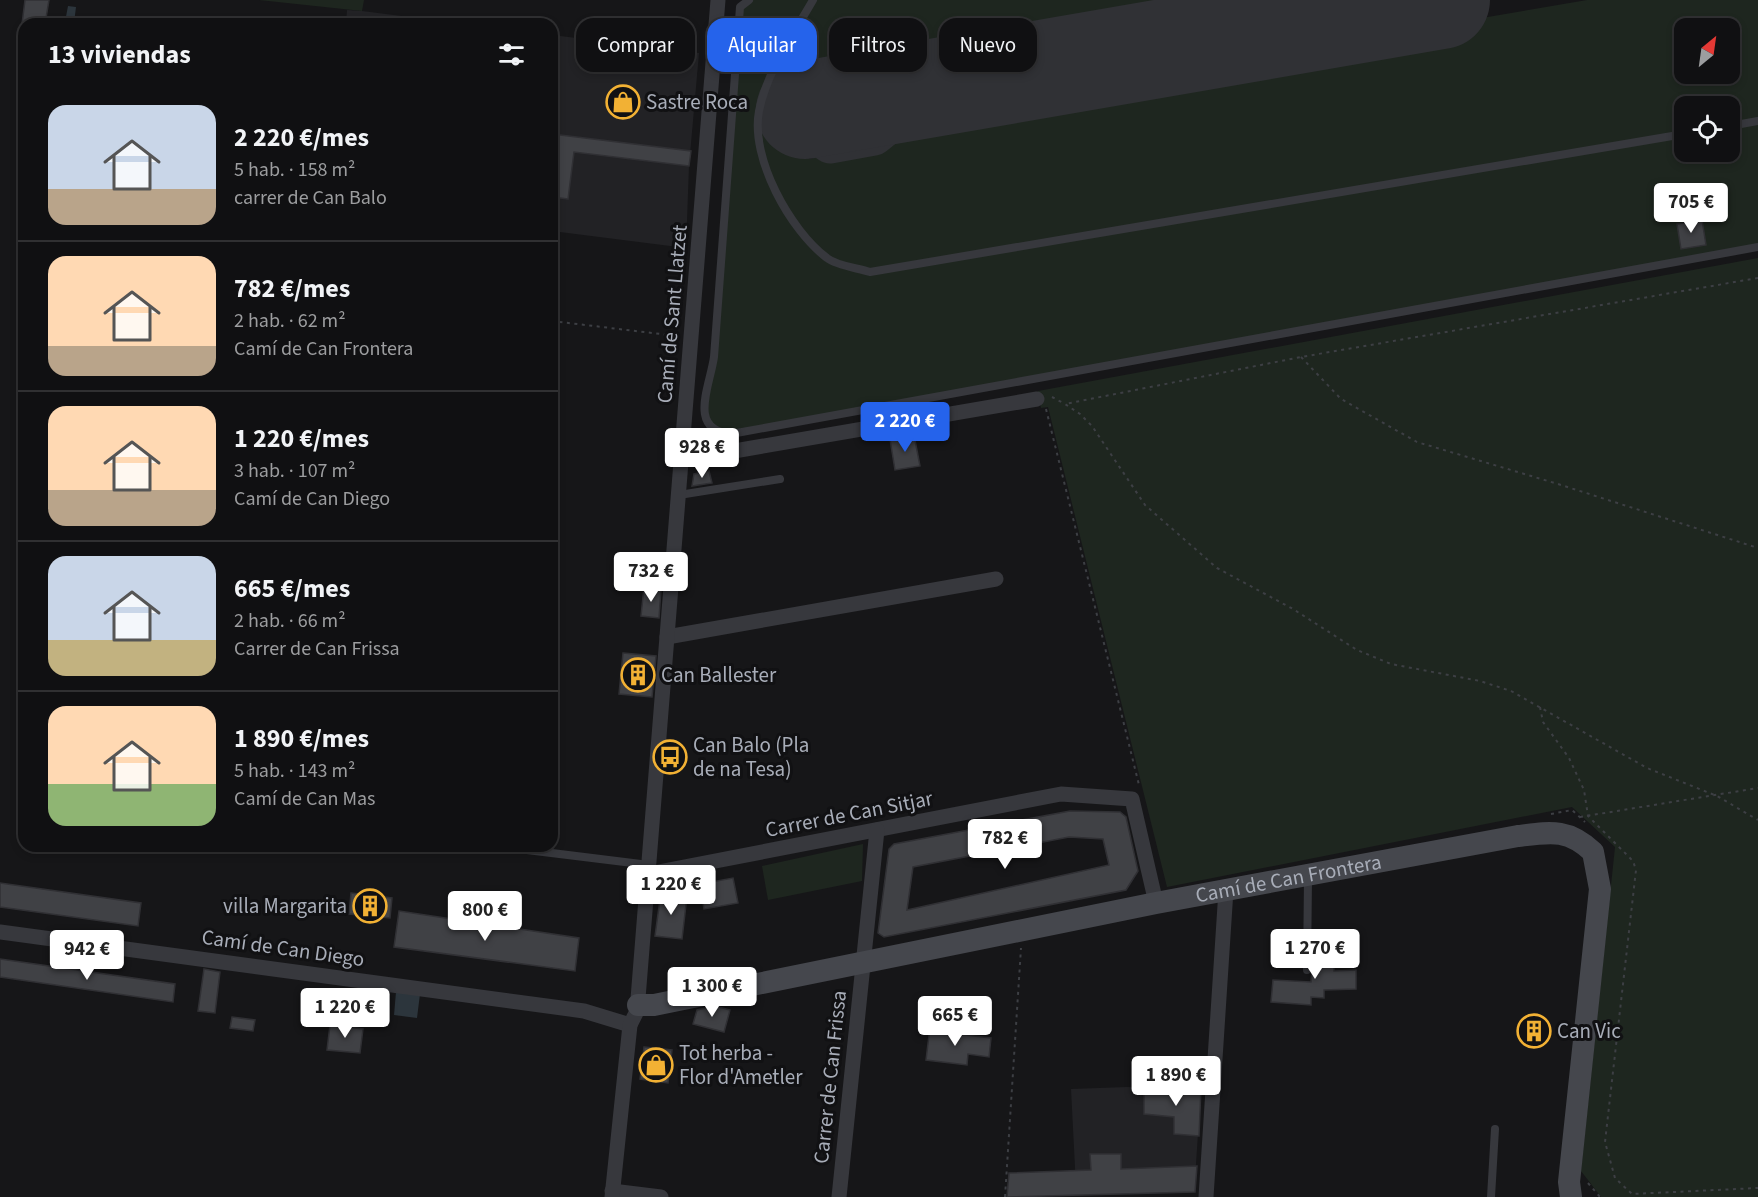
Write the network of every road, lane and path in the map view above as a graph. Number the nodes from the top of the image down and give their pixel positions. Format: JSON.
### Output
{"nodes":[{"id":1,"x":718,"y":0,"type":"edge"},
{"id":2,"x":749,"y":0,"type":"edge"},
{"id":3,"x":813,"y":0,"type":"edge"},
{"id":4,"x":1758,"y":121,"type":"edge"},
{"id":5,"x":1740,"y":124,"type":"edge"},
{"id":6,"x":1674,"y":136,"type":"edge"},
{"id":7,"x":1758,"y":247,"type":"edge"},
{"id":8,"x":1758,"y":278,"type":"edge"},
{"id":9,"x":558,"y":322,"type":"edge"},
{"id":10,"x":692,"y":338,"type":"junction"},
{"id":11,"x":1301,"y":357,"type":"junction"},
{"id":12,"x":1037,"y":399,"type":"joint"},
{"id":13,"x":682,"y":460,"type":"junction"},
{"id":14,"x":780,"y":479,"type":"dead end"},
{"id":15,"x":679,"y":495,"type":"junction"},
{"id":16,"x":1758,"y":548,"type":"edge"},
{"id":17,"x":996,"y":579,"type":"dead end"},
{"id":18,"x":668,"y":637,"type":"junction"},
{"id":19,"x":1540,"y":706,"type":"junction"},
{"id":20,"x":1758,"y":788,"type":"edge"},
{"id":21,"x":1141,"y":792,"type":"dead end"},
{"id":22,"x":1717,"y":796,"type":"junction"},
{"id":23,"x":1548,"y":814,"type":"dead end"},
{"id":24,"x":1588,"y":816,"type":"junction"},
{"id":25,"x":1580,"y":817,"type":"junction"},
{"id":26,"x":1758,"y":820,"type":"edge"},
{"id":27,"x":1588,"y":825,"type":"dead end"},
{"id":28,"x":877,"y":830,"type":"junction"},
{"id":29,"x":1605,"y":840,"type":"dead end"},
{"id":30,"x":1613,"y":848,"type":"dead end"},
{"id":31,"x":534,"y":852,"type":"edge"},
{"id":32,"x":649,"y":870,"type":"junction"},
{"id":33,"x":1309,"y":874,"type":"junction"},
{"id":34,"x":1226,"y":890,"type":"junction"},
{"id":35,"x":1156,"y":903,"type":"junction"},
{"id":36,"x":0,"y":932,"type":"edge"},
{"id":37,"x":1023,"y":932,"type":"junction"},
{"id":38,"x":863,"y":962,"type":"junction"},
{"id":39,"x":1307,"y":970,"type":"dead end"},
{"id":40,"x":634,"y":1015,"type":"junction"},
{"id":41,"x":1495,"y":1129,"type":"dead end"},
{"id":42,"x":1586,"y":1180,"type":"dead end"},
{"id":43,"x":1758,"y":1188,"type":"edge"},
{"id":44,"x":612,"y":1194,"type":"edge"},
{"id":45,"x":661,"y":1197,"type":"edge"},
{"id":46,"x":839,"y":1197,"type":"edge"},
{"id":47,"x":1005,"y":1197,"type":"edge"},
{"id":48,"x":1206,"y":1197,"type":"edge"},
{"id":49,"x":1491,"y":1197,"type":"edge"},
{"id":50,"x":1571,"y":1197,"type":"edge"},
{"id":51,"x":1600,"y":1197,"type":"edge"}],
"edges":[{"from":1,"to":10,"type":"street","name":"Camí de Sant Llatzet"},
{"from":2,"to":7,"type":"lane"},
{"from":3,"to":6,"type":"lane"},
{"from":4,"to":5,"type":"lane"},
{"from":8,"to":11,"type":"path"},
{"from":9,"to":10,"type":"path"},
{"from":10,"to":13,"type":"street","name":"Camí de Sant Llatzet"},
{"from":11,"to":16,"type":"path"},
{"from":11,"to":19,"type":"path"},
{"from":12,"to":13,"type":"street"},
{"from":12,"to":21,"type":"path"},
{"from":13,"to":15,"type":"street","name":"Camí de Sant Llatzet"},
{"from":14,"to":15,"type":"lane"},
{"from":15,"to":18,"type":"street","name":"Camí de Sant Llatzet"},
{"from":17,"to":18,"type":"street"},
{"from":18,"to":32,"type":"street","name":"Camí de Sant Llatzet"},
{"from":19,"to":22,"type":"path"},
{"from":19,"to":24,"type":"path"},
{"from":20,"to":22,"type":"path"},
{"from":22,"to":24,"type":"path"},
{"from":22,"to":26,"type":"path"},
{"from":23,"to":25,"type":"path"},
{"from":24,"to":25,"type":"path"},
{"from":24,"to":43,"type":"path"},
{"from":25,"to":27,"type":"path"},
{"from":28,"to":32,"type":"street","name":"Carrer de Can Sitjar"},
{"from":28,"to":35,"type":"street","name":"Carrer de Can Sitjar"},
{"from":28,"to":38,"type":"street","name":"Carrer de Can Frissa"},
{"from":29,"to":30,"type":"path"},
{"from":31,"to":32,"type":"lane"},
{"from":32,"to":40,"type":"street","name":"Camí de Sant Llatzet"},
{"from":33,"to":34,"type":"street","name":"Camí de Can Frontera"},
{"from":33,"to":39,"type":"lane"},
{"from":33,"to":50,"type":"street","name":"Camí de Can Frontera"},
{"from":34,"to":35,"type":"street","name":"Camí de Can Frontera"},
{"from":34,"to":48,"type":"street"},
{"from":35,"to":37,"type":"street","name":"Camí de Can Frontera"},
{"from":36,"to":40,"type":"street","name":"Camí de Can Diego"},
{"from":37,"to":38,"type":"street","name":"Camí de Can Frontera"},
{"from":37,"to":47,"type":"path"},
{"from":38,"to":40,"type":"street","name":"Camí de Can Frontera"},
{"from":38,"to":46,"type":"street","name":"Carrer de Can Frissa"},
{"from":40,"to":44,"type":"street","name":"Camí de Sant Llatzet"},
{"from":41,"to":49,"type":"lane"},
{"from":42,"to":51,"type":"path"},
{"from":44,"to":45,"type":"street"}]}
